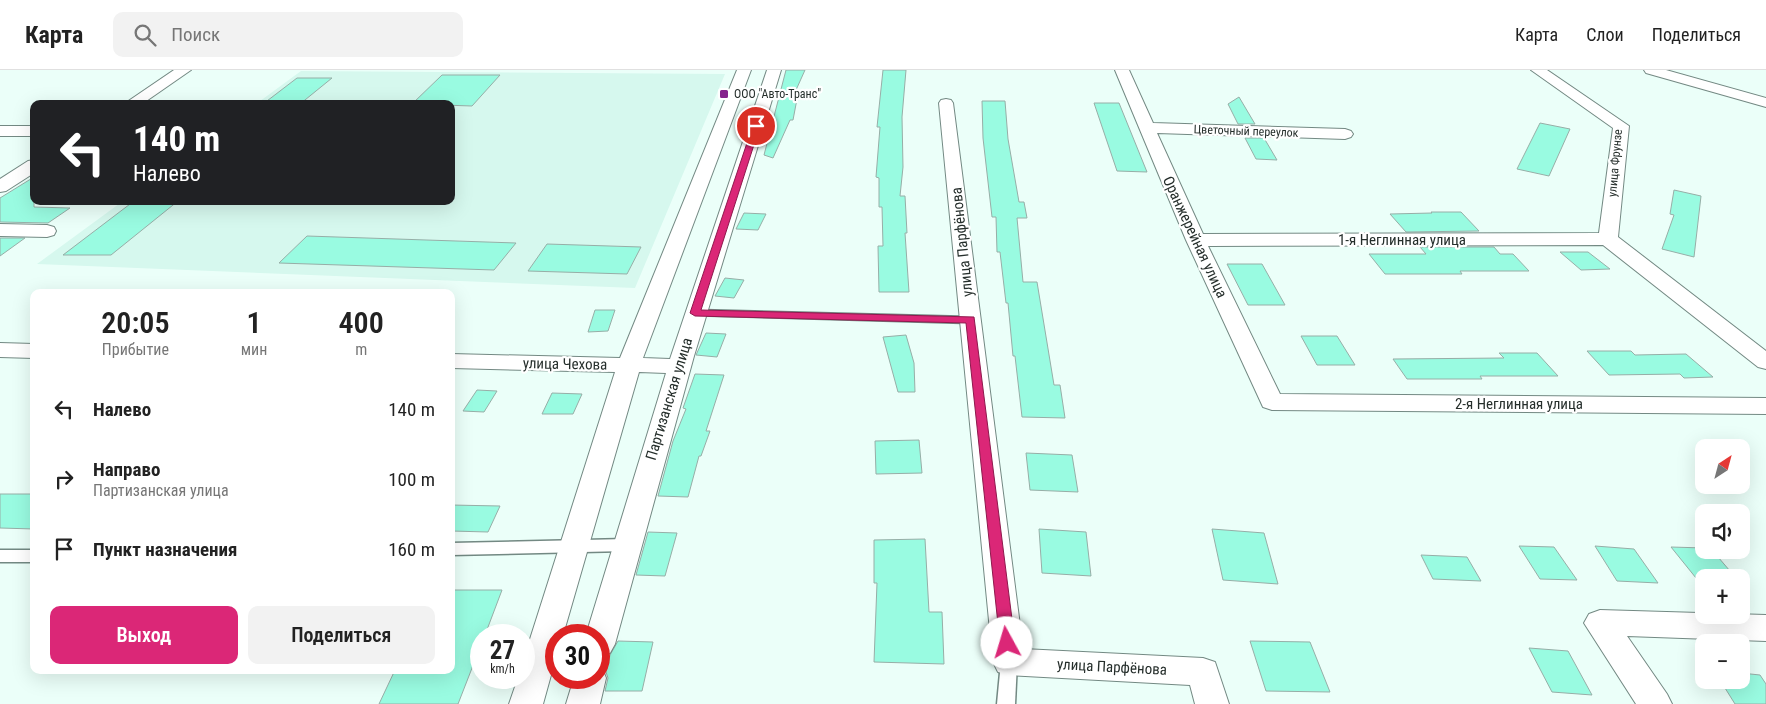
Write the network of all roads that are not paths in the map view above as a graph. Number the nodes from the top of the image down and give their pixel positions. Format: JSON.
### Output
{"nodes":[{"id":1,"x":184,"y":70,"type":"edge"},
{"id":2,"x":744,"y":70,"type":"edge"},
{"id":3,"x":774,"y":70,"type":"edge"},
{"id":4,"x":1122,"y":70,"type":"edge"},
{"id":5,"x":1538,"y":70,"type":"edge"},
{"id":6,"x":1651,"y":70,"type":"edge"},
{"id":7,"x":137,"y":100,"type":"edge"},
{"id":8,"x":946,"y":103,"type":"dead end"},
{"id":9,"x":1766,"y":103,"type":"edge"},
{"id":10,"x":1146,"y":128,"type":"junction"},
{"id":11,"x":0,"y":131,"type":"edge"},
{"id":12,"x":30,"y":131,"type":"edge"},
{"id":13,"x":1345,"y":134,"type":"dead end"},
{"id":14,"x":30,"y":168,"type":"edge"},
{"id":15,"x":0,"y":187,"type":"edge"},
{"id":16,"x":0,"y":230,"type":"edge"},
{"id":17,"x":47,"y":231,"type":"dead end"},
{"id":18,"x":1608,"y":239,"type":"junction"},
{"id":19,"x":1196,"y":240,"type":"junction"},
{"id":20,"x":695,"y":313,"type":"junction"},
{"id":21,"x":970,"y":320,"type":"junction"},
{"id":22,"x":0,"y":350,"type":"edge"},
{"id":23,"x":30,"y":351,"type":"edge"},
{"id":24,"x":455,"y":361,"type":"edge"},
{"id":25,"x":1766,"y":362,"type":"edge"},
{"id":26,"x":630,"y":365,"type":"junction"},
{"id":27,"x":679,"y":366,"type":"junction"},
{"id":28,"x":1272,"y":402,"type":"joint"},
{"id":29,"x":1766,"y":406,"type":"edge"},
{"id":30,"x":626,"y":545,"type":"junction"},
{"id":31,"x":574,"y":547,"type":"junction"},
{"id":32,"x":455,"y":549,"type":"edge"},
{"id":33,"x":0,"y":556,"type":"edge"},
{"id":34,"x":30,"y":556,"type":"edge"},
{"id":35,"x":604,"y":624,"type":"edge"},
{"id":36,"x":1766,"y":628,"type":"edge"},
{"id":37,"x":1009,"y":662,"type":"junction"},
{"id":38,"x":587,"y":689,"type":"edge"},
{"id":39,"x":526,"y":704,"type":"edge"},
{"id":40,"x":582,"y":704,"type":"edge"},
{"id":41,"x":1006,"y":704,"type":"edge"},
{"id":42,"x":1212,"y":704,"type":"edge"},
{"id":43,"x":1655,"y":704,"type":"edge"}],
"edges":[{"from":1,"to":7,"type":"street"},
{"from":2,"to":26,"type":"street"},
{"from":3,"to":20,"type":"street","name":"Партизанская улица"},
{"from":4,"to":10,"type":"street","name":"Оранжерейная улица"},
{"from":5,"to":18,"type":"street","name":"улица Фрунзе"},
{"from":6,"to":9,"type":"street"},
{"from":8,"to":21,"type":"street","name":"улица Парфёнова"},
{"from":10,"to":13,"type":"street","name":"Цветочный переулок"},
{"from":10,"to":19,"type":"street","name":"Оранжерейная улица"},
{"from":11,"to":12,"type":"street"},
{"from":14,"to":15,"type":"street"},
{"from":16,"to":17,"type":"street"},
{"from":18,"to":19,"type":"street","name":"1-я Неглинная улица"},
{"from":18,"to":25,"type":"street"},
{"from":19,"to":28,"type":"street","name":"Оранжерейная улица"},
{"from":20,"to":21,"type":"lane"},
{"from":20,"to":27,"type":"street","name":"Партизанская улица"},
{"from":21,"to":37,"type":"street","name":"улица Парфёнова"},
{"from":22,"to":23,"type":"street"},
{"from":24,"to":26,"type":"street","name":"улица Чехова"},
{"from":26,"to":27,"type":"street","name":"улица Чехова"},
{"from":26,"to":31,"type":"street"},
{"from":27,"to":30,"type":"street","name":"Партизанская улица"},
{"from":28,"to":29,"type":"street","name":"2-я Неглинная улица"},
{"from":30,"to":31,"type":"lane"},
{"from":30,"to":35,"type":"street","name":"Партизанская улица"},
{"from":31,"to":32,"type":"lane"},
{"from":31,"to":39,"type":"street"},
{"from":33,"to":34,"type":"lane"},
{"from":36,"to":43,"type":"street"},
{"from":37,"to":41,"type":"lane"},
{"from":37,"to":42,"type":"street","name":"улица Парфёнова"},
{"from":38,"to":40,"type":"street"}]}
